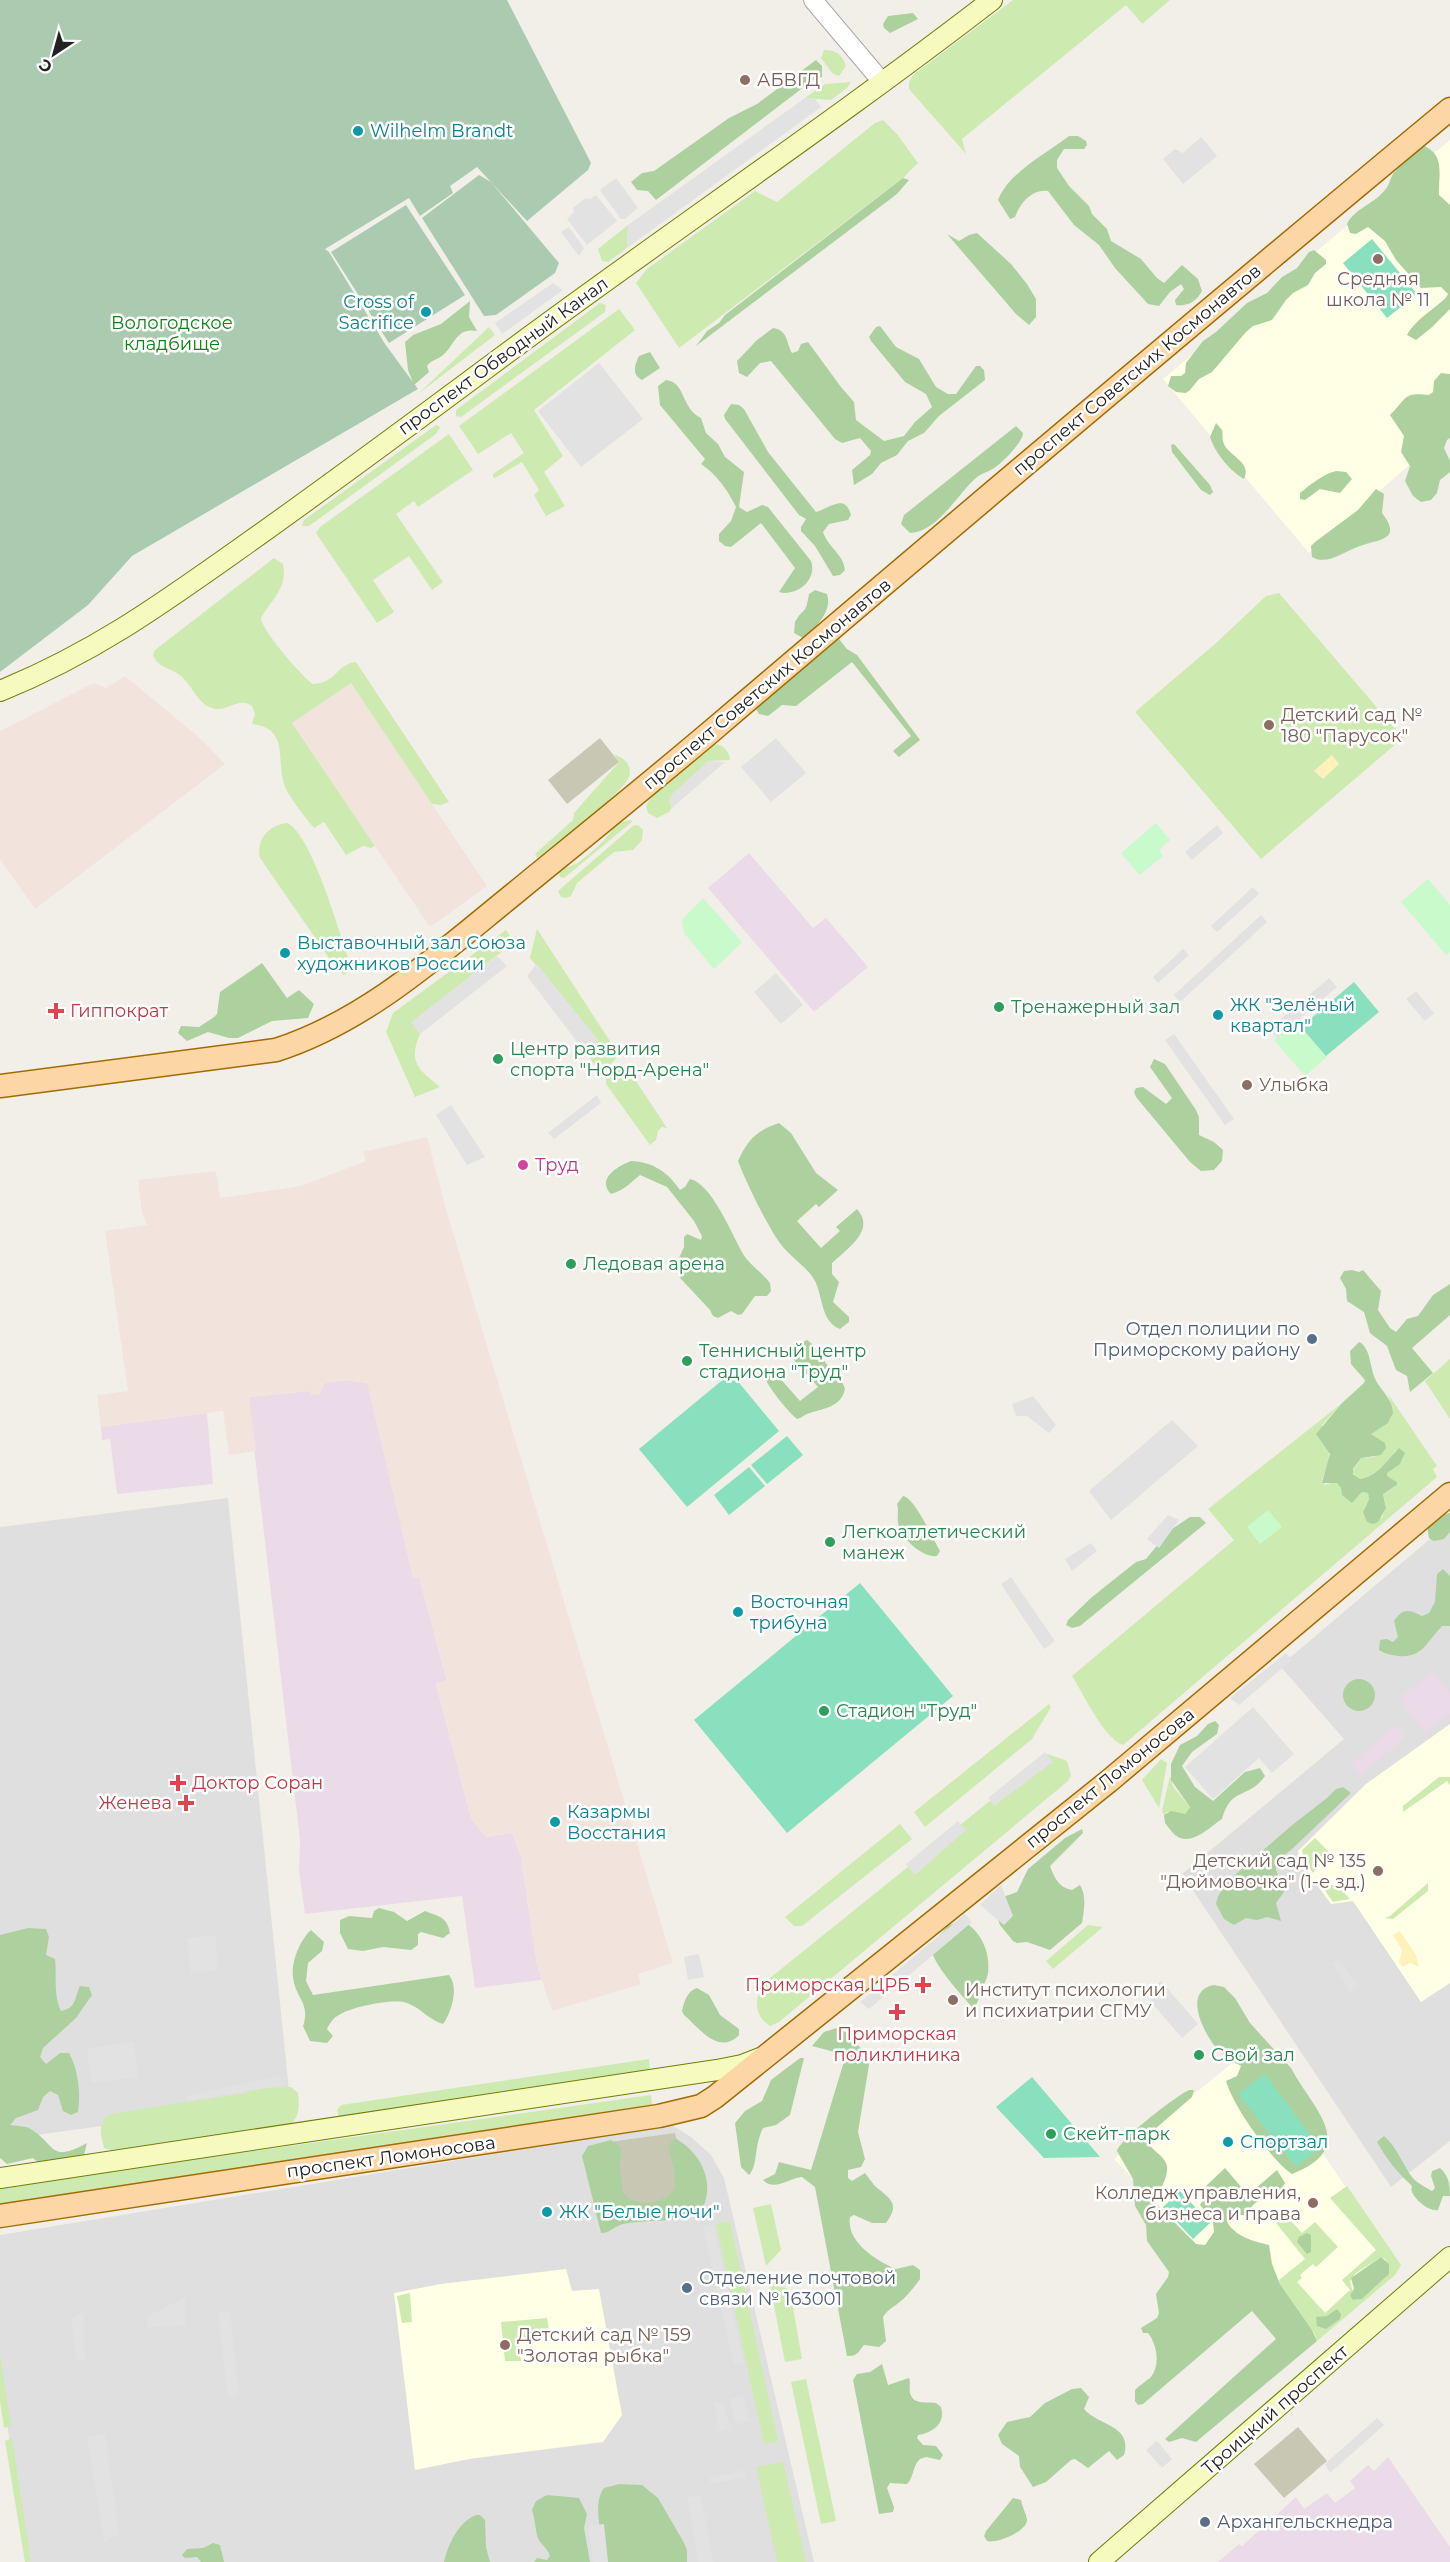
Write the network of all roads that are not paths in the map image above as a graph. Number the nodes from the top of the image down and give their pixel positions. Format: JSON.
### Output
{"nodes":[{"id":1,"x":813,"y":0,"type":"edge"},
{"id":2,"x":993,"y":0,"type":"edge"},
{"id":3,"x":883,"y":84,"type":"junction"},
{"id":4,"x":1450,"y":109,"type":"edge"},
{"id":5,"x":0,"y":691,"type":"edge"},
{"id":6,"x":0,"y":1086,"type":"edge"},
{"id":7,"x":1450,"y":1494,"type":"edge"},
{"id":8,"x":765,"y":2056,"type":"junction"},
{"id":9,"x":0,"y":2178,"type":"edge"},
{"id":10,"x":0,"y":2216,"type":"edge"},
{"id":11,"x":1450,"y":2257,"type":"edge"},
{"id":12,"x":1100,"y":2562,"type":"edge"}],
"edges":[{"from":1,"to":3,"type":"street"},
{"from":2,"to":3,"type":"main road","name":"проспект Обводный Канал"},
{"from":3,"to":5,"type":"main road","name":"проспект Обводный Канал"},
{"from":4,"to":6,"type":"main road","name":"проспект Советских Космонавтов"},
{"from":7,"to":8,"type":"main road","name":"проспект Ломоносова"},
{"from":8,"to":9,"type":"main road","name":"проспект Ломоносова"},
{"from":8,"to":10,"type":"main road","name":"проспект Ломоносова"},
{"from":11,"to":12,"type":"main road","name":"Троицкий проспект"}]}
